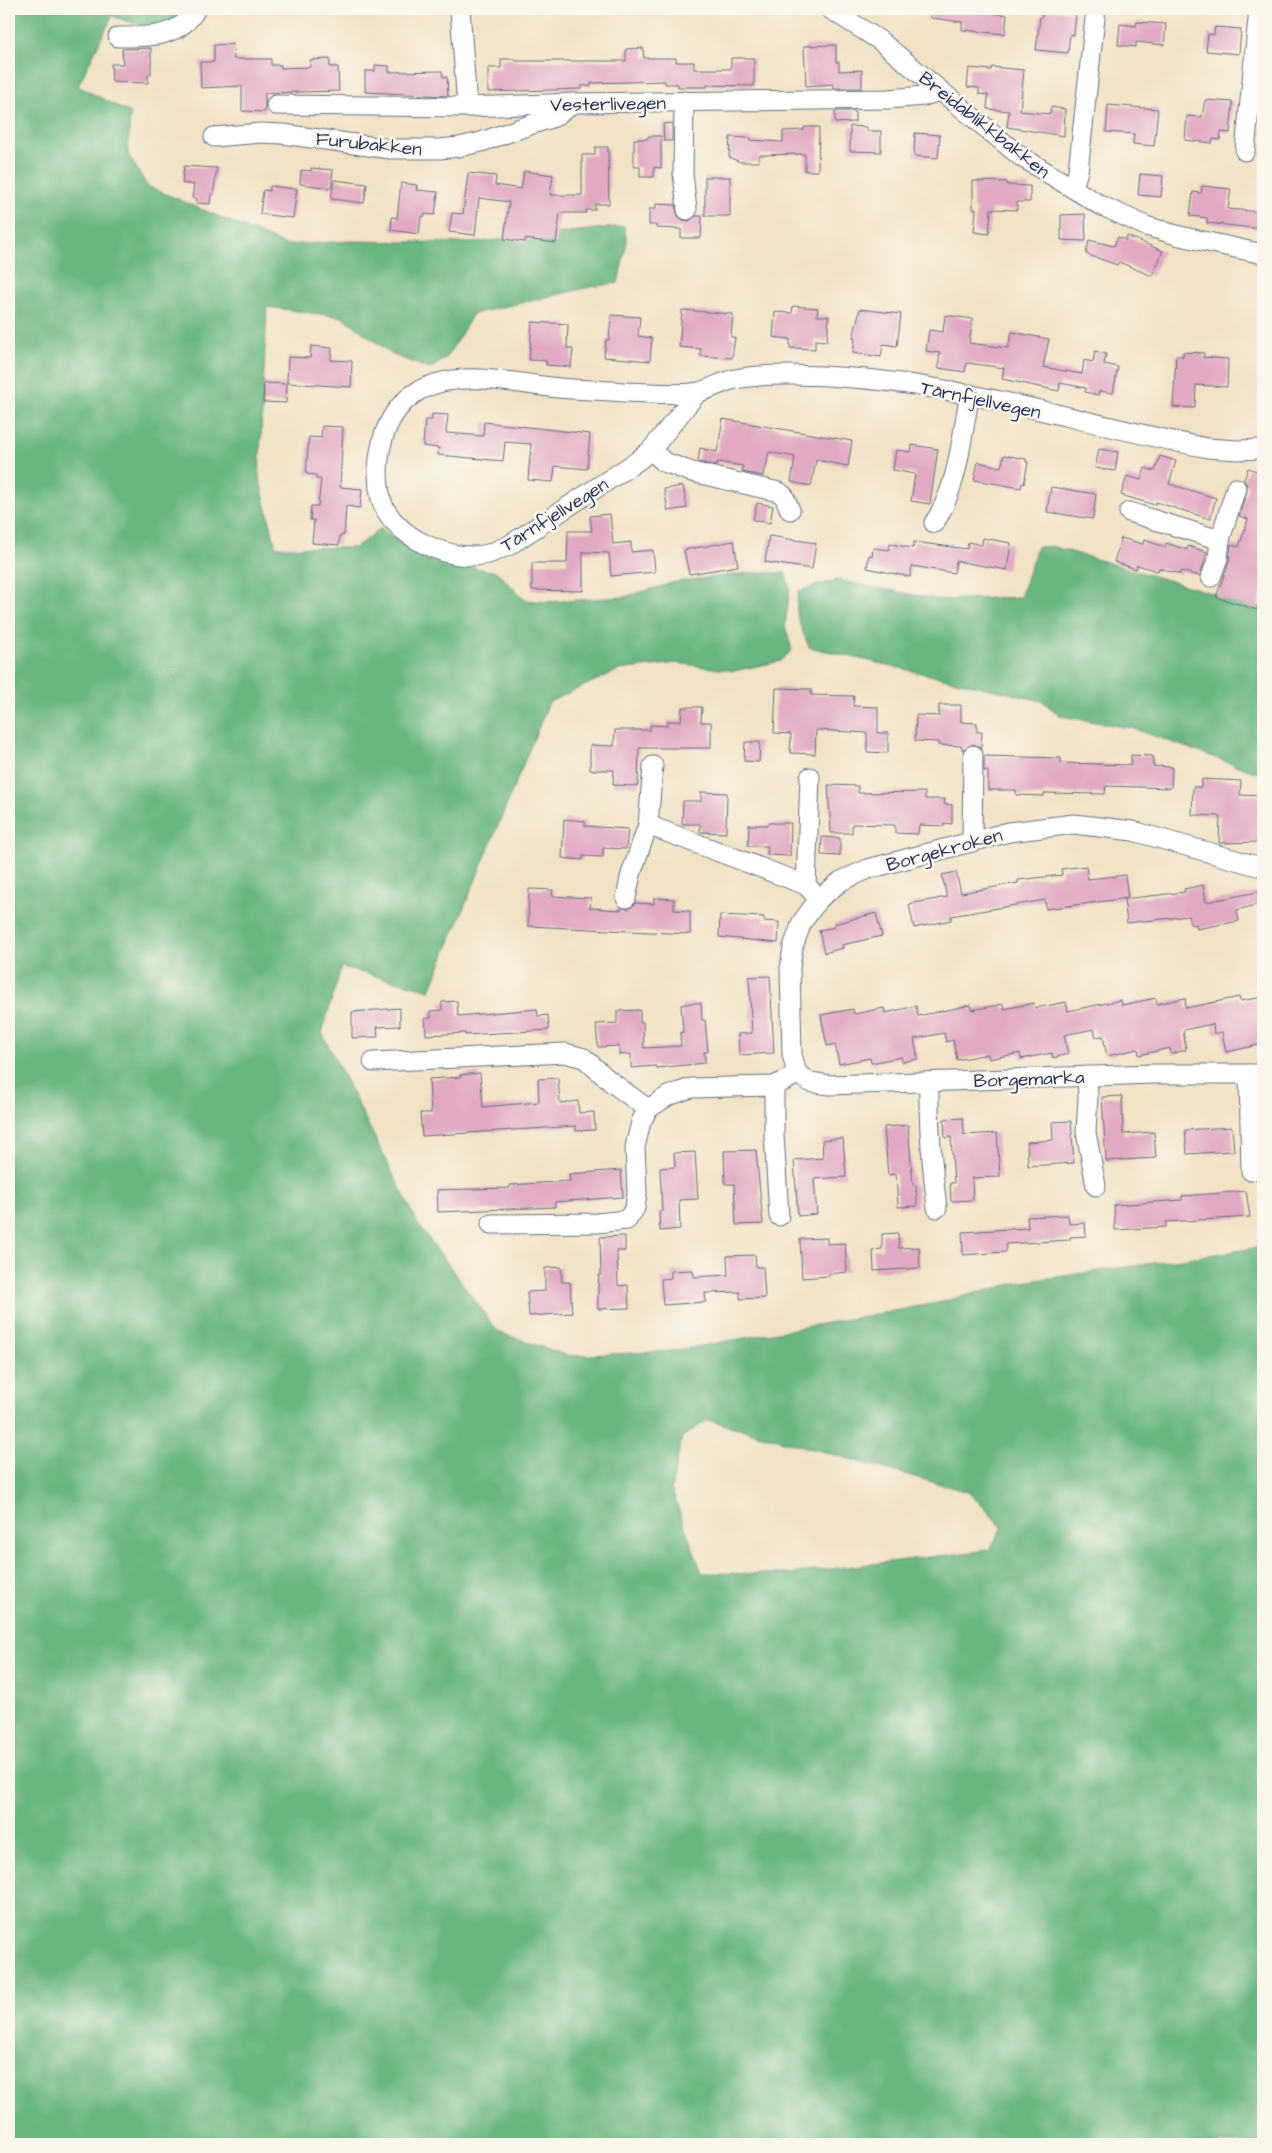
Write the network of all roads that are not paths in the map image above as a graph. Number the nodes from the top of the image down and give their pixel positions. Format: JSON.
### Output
{"nodes":[{"id":1,"x":196,"y":9,"type":"edge"},
{"id":2,"x":460,"y":9,"type":"edge"},
{"id":3,"x":830,"y":9,"type":"edge"},
{"id":4,"x":1096,"y":9,"type":"edge"},
{"id":5,"x":1259,"y":9,"type":"edge"},
{"id":6,"x":118,"y":37,"type":"dead end"},
{"id":7,"x":939,"y":91,"type":"junction"},
{"id":8,"x":684,"y":101,"type":"junction"},
{"id":9,"x":575,"y":103,"type":"junction"},
{"id":10,"x":276,"y":105,"type":"dead end"},
{"id":11,"x":467,"y":106,"type":"junction"},
{"id":12,"x":214,"y":137,"type":"dead end"},
{"id":13,"x":1245,"y":151,"type":"dead end"},
{"id":14,"x":1073,"y":188,"type":"junction"},
{"id":15,"x":687,"y":210,"type":"dead end"},
{"id":16,"x":1263,"y":254,"type":"edge"},
{"id":17,"x":697,"y":393,"type":"junction"},
{"id":18,"x":970,"y":394,"type":"junction"},
{"id":19,"x":1263,"y":449,"type":"edge"},
{"id":20,"x":651,"y":450,"type":"junction"},
{"id":21,"x":1236,"y":488,"type":"dead end"},
{"id":22,"x":790,"y":510,"type":"dead end"},
{"id":23,"x":1129,"y":512,"type":"dead end"},
{"id":24,"x":934,"y":523,"type":"dead end"},
{"id":25,"x":1220,"y":540,"type":"junction"},
{"id":26,"x":1211,"y":577,"type":"dead end"},
{"id":27,"x":973,"y":756,"type":"dead end"},
{"id":28,"x":653,"y":766,"type":"dead end"},
{"id":29,"x":810,"y":777,"type":"dead end"},
{"id":30,"x":648,"y":825,"type":"junction"},
{"id":31,"x":972,"y":842,"type":"junction"},
{"id":32,"x":1257,"y":866,"type":"dead end"},
{"id":33,"x":806,"y":885,"type":"junction"},
{"id":34,"x":626,"y":898,"type":"dead end"},
{"id":35,"x":819,"y":899,"type":"junction"},
{"id":36,"x":372,"y":1062,"type":"dead end"},
{"id":37,"x":798,"y":1074,"type":"junction"},
{"id":38,"x":1256,"y":1074,"type":"edge"},
{"id":39,"x":1087,"y":1076,"type":"junction"},
{"id":40,"x":929,"y":1082,"type":"junction"},
{"id":41,"x":774,"y":1086,"type":"junction"},
{"id":42,"x":648,"y":1109,"type":"junction"},
{"id":43,"x":1251,"y":1171,"type":"dead end"},
{"id":44,"x":1096,"y":1186,"type":"dead end"},
{"id":45,"x":936,"y":1208,"type":"dead end"},
{"id":46,"x":778,"y":1216,"type":"dead end"},
{"id":47,"x":491,"y":1224,"type":"dead end"}],
"edges":[{"from":1,"to":6,"type":"street"},
{"from":2,"to":11,"type":"street"},
{"from":3,"to":7,"type":"street","name":"Breidablikkbakken"},
{"from":4,"to":14,"type":"street"},
{"from":5,"to":13,"type":"street"},
{"from":7,"to":8,"type":"street","name":"Vesterlivegen"},
{"from":7,"to":14,"type":"street","name":"Breidablikkbakken"},
{"from":8,"to":9,"type":"street","name":"Vesterlivegen"},
{"from":8,"to":15,"type":"street"},
{"from":9,"to":11,"type":"street","name":"Vesterlivegen"},
{"from":9,"to":12,"type":"street","name":"Furubakken"},
{"from":10,"to":11,"type":"street","name":"Vesterlivegen"},
{"from":14,"to":16,"type":"street","name":"Breidablikkbakken"},
{"from":17,"to":18,"type":"street","name":"Tårnfjellvegen"},
{"from":17,"to":20,"type":"street","name":"Tårnfjellvegen"},
{"from":17,"to":20,"type":"street","name":"Tårnfjellvegen"},
{"from":18,"to":19,"type":"street","name":"Tårnfjellvegen"},
{"from":18,"to":24,"type":"street"},
{"from":20,"to":22,"type":"street"},
{"from":21,"to":25,"type":"street"},
{"from":23,"to":25,"type":"street"},
{"from":25,"to":26,"type":"street"},
{"from":27,"to":31,"type":"street"},
{"from":28,"to":30,"type":"street"},
{"from":29,"to":33,"type":"street"},
{"from":30,"to":33,"type":"street"},
{"from":30,"to":34,"type":"street"},
{"from":31,"to":32,"type":"street","name":"Borgekroken"},
{"from":31,"to":35,"type":"street","name":"Borgekroken"},
{"from":33,"to":35,"type":"street"},
{"from":35,"to":37,"type":"street","name":"Borgekroken"},
{"from":36,"to":42,"type":"street"},
{"from":37,"to":40,"type":"street","name":"Borgemarka"},
{"from":37,"to":41,"type":"street"},
{"from":38,"to":39,"type":"street","name":"Borgemarka"},
{"from":38,"to":43,"type":"street"},
{"from":39,"to":40,"type":"street","name":"Borgemarka"},
{"from":39,"to":44,"type":"street"},
{"from":40,"to":45,"type":"street"},
{"from":41,"to":42,"type":"street"},
{"from":41,"to":46,"type":"street"},
{"from":42,"to":47,"type":"street"}]}
